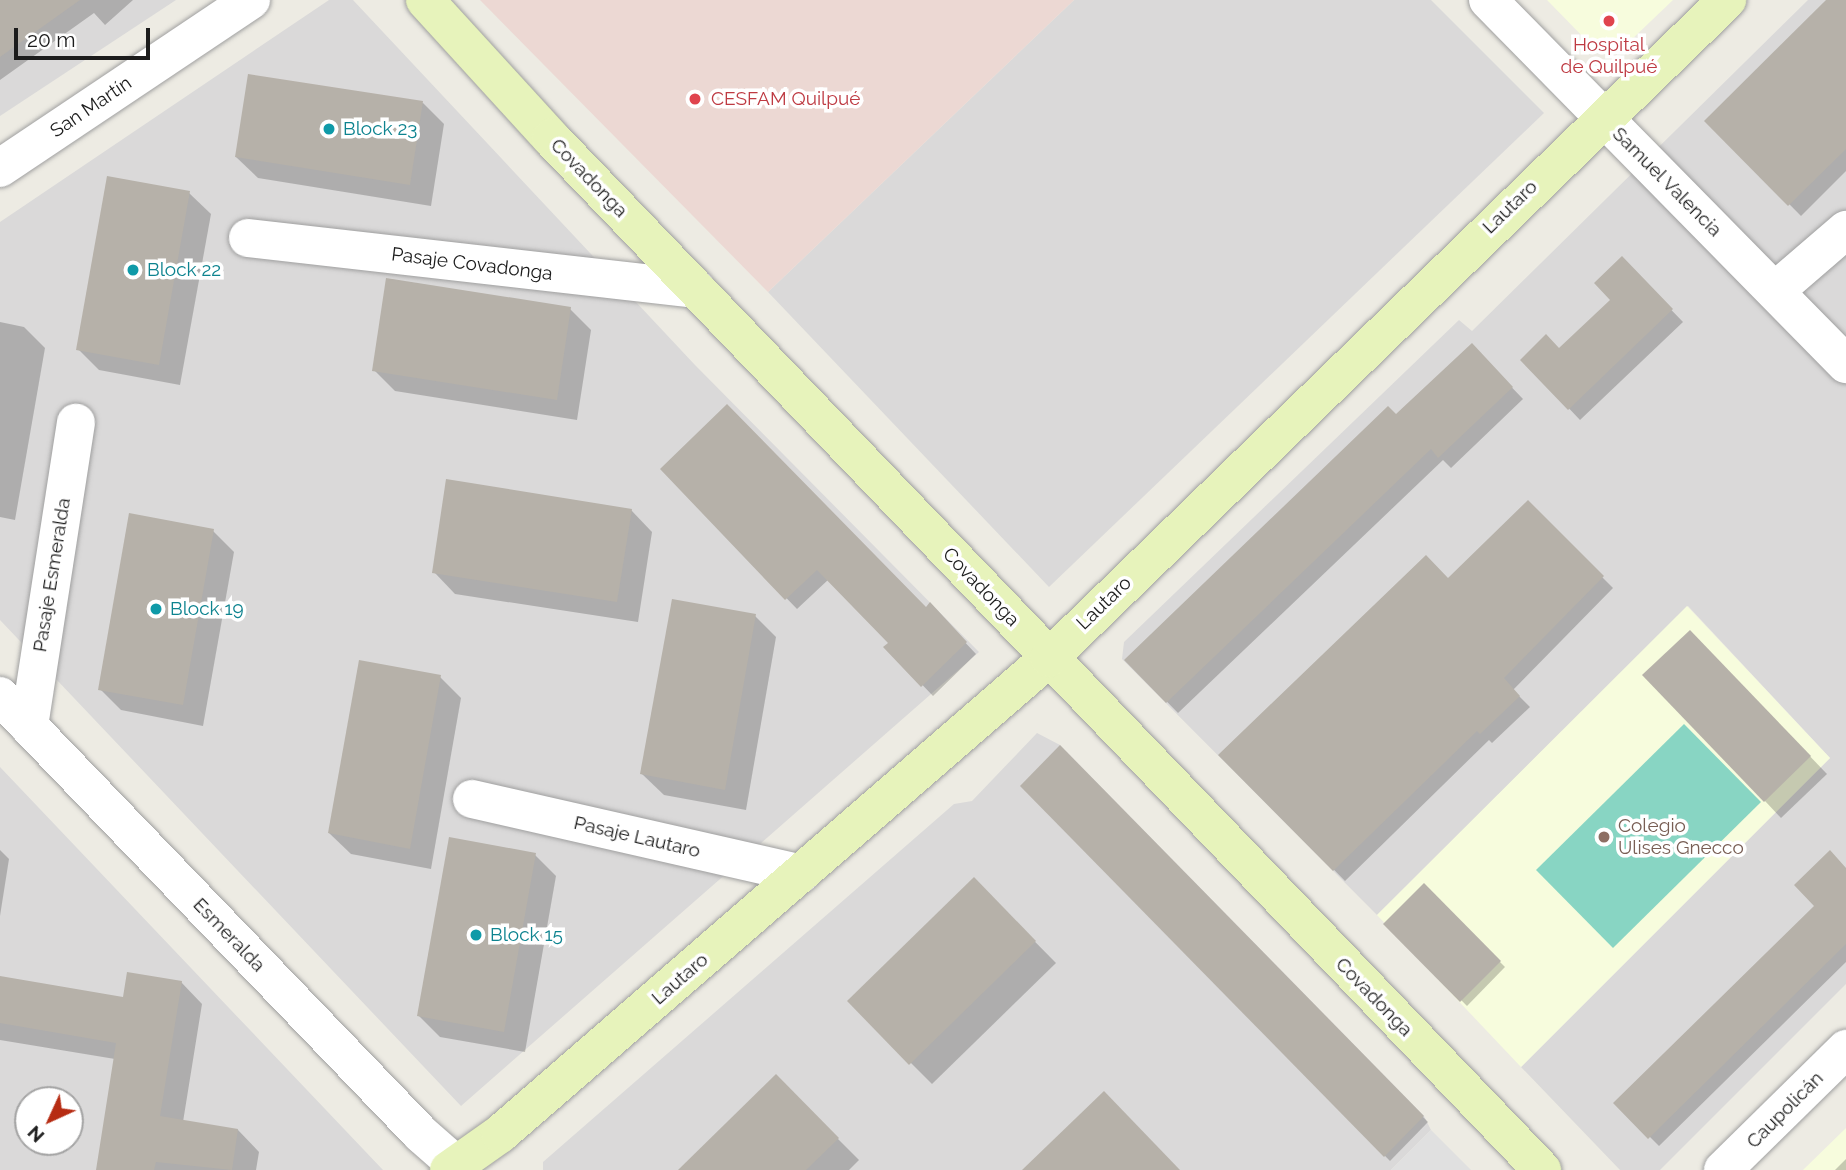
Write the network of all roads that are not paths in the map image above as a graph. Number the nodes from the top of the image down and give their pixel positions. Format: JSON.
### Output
{"nodes":[{"id":1,"x":251,"y":0,"type":"edge"},
{"id":2,"x":425,"y":0,"type":"edge"},
{"id":3,"x":1488,"y":0,"type":"edge"},
{"id":4,"x":1727,"y":0,"type":"edge"},
{"id":5,"x":1603,"y":117,"type":"junction"},
{"id":6,"x":0,"y":168,"type":"edge"},
{"id":7,"x":1846,"y":230,"type":"edge"},
{"id":8,"x":248,"y":238,"type":"dead end"},
{"id":9,"x":696,"y":289,"type":"junction"},
{"id":10,"x":1775,"y":291,"type":"junction"},
{"id":11,"x":1846,"y":364,"type":"edge"},
{"id":12,"x":76,"y":423,"type":"dead end"},
{"id":13,"x":1049,"y":657,"type":"junction"},
{"id":14,"x":0,"y":696,"type":"edge"},
{"id":15,"x":29,"y":726,"type":"junction"},
{"id":16,"x":472,"y":799,"type":"dead end"},
{"id":17,"x":801,"y":874,"type":"junction"},
{"id":18,"x":1846,"y":1049,"type":"edge"},
{"id":19,"x":456,"y":1168,"type":"edge"},
{"id":20,"x":1542,"y":1170,"type":"edge"},
{"id":21,"x":1723,"y":1170,"type":"edge"}],
"edges":[{"from":1,"to":6,"type":"street","name":"San Martín"},
{"from":2,"to":9,"type":"main road","name":"Covadonga"},
{"from":3,"to":5,"type":"street","name":"Samuel Valencia"},
{"from":4,"to":5,"type":"main road","name":"Lautaro"},
{"from":5,"to":10,"type":"street","name":"Samuel Valencia"},
{"from":5,"to":13,"type":"main road","name":"Lautaro"},
{"from":7,"to":10,"type":"street"},
{"from":8,"to":9,"type":"street","name":"Pasaje Covadonga"},
{"from":9,"to":13,"type":"main road","name":"Covadonga"},
{"from":10,"to":11,"type":"street","name":"Samuel Valencia"},
{"from":12,"to":15,"type":"street","name":"Pasaje Esmeralda"},
{"from":13,"to":17,"type":"main road","name":"Lautaro"},
{"from":13,"to":20,"type":"main road","name":"Covadonga"},
{"from":14,"to":15,"type":"street","name":"Esmeralda"},
{"from":15,"to":19,"type":"street","name":"Esmeralda"},
{"from":16,"to":17,"type":"street","name":"Pasaje Lautaro"},
{"from":17,"to":19,"type":"main road","name":"Lautaro"},
{"from":18,"to":21,"type":"street","name":"Caupolicán"}]}
